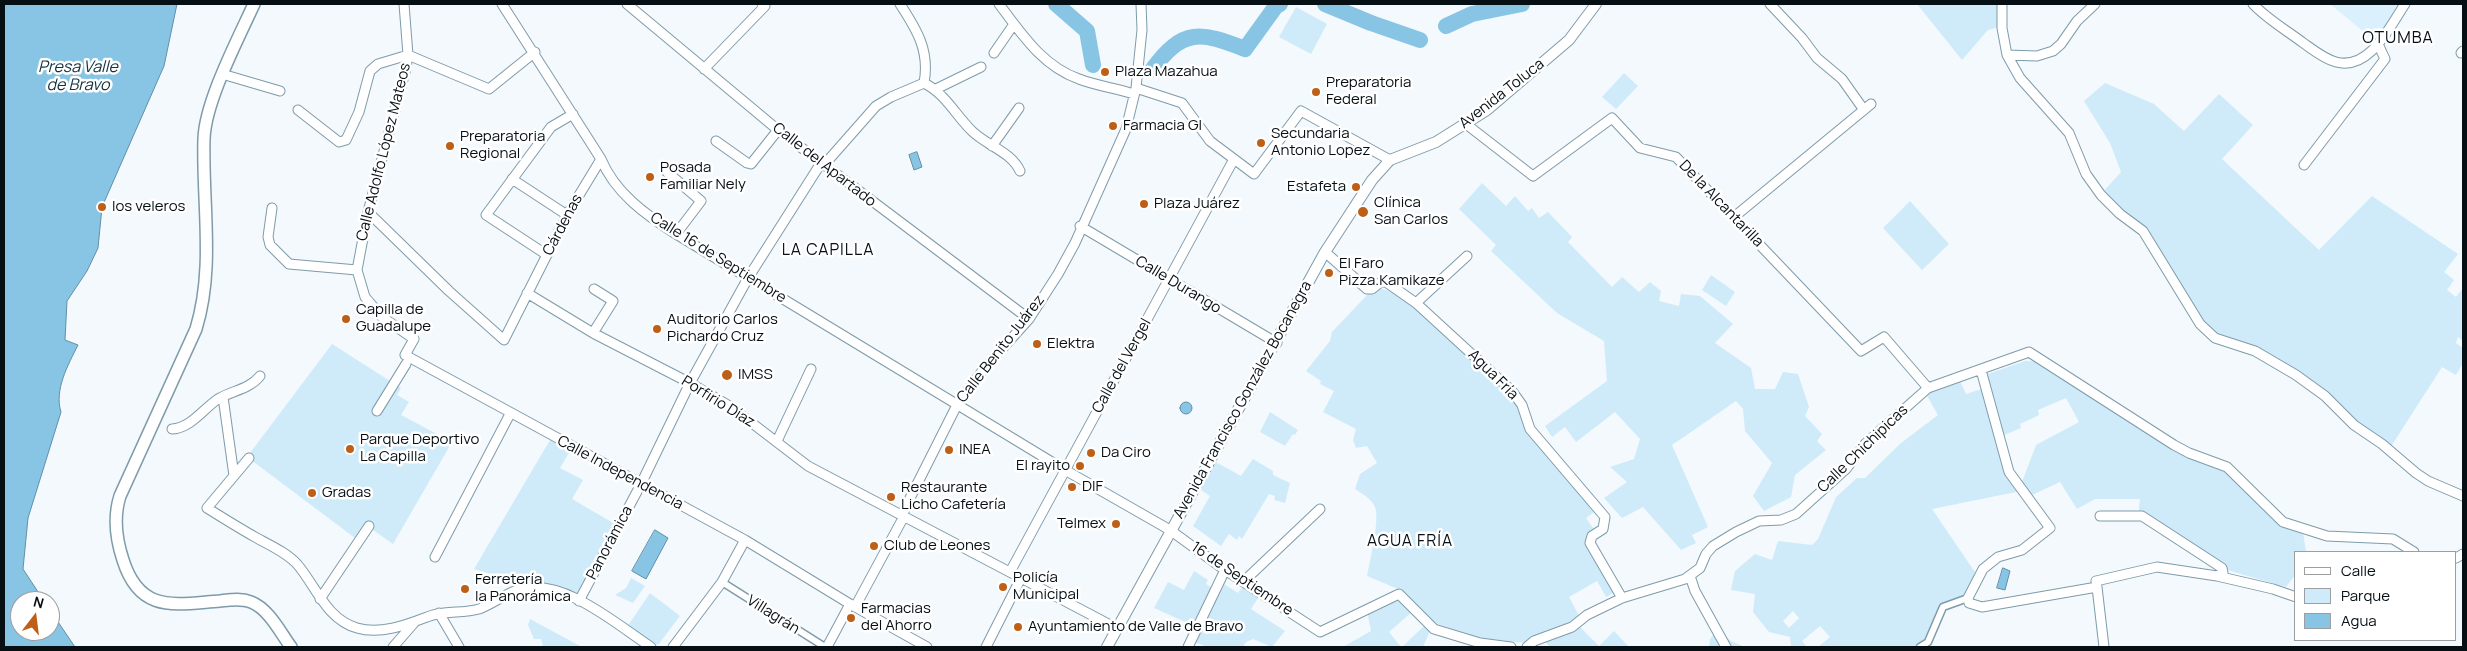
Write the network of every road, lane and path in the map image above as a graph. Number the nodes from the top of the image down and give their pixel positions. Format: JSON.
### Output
{"nodes":[{"id":1,"x":254,"y":4,"type":"edge"},
{"id":2,"x":404,"y":4,"type":"edge"},
{"id":3,"x":502,"y":4,"type":"edge"},
{"id":4,"x":626,"y":4,"type":"edge"},
{"id":5,"x":900,"y":4,"type":"edge"},
{"id":6,"x":999,"y":4,"type":"edge"},
{"id":7,"x":1141,"y":4,"type":"edge"},
{"id":8,"x":1596,"y":4,"type":"edge"},
{"id":9,"x":1770,"y":4,"type":"edge"},
{"id":10,"x":2002,"y":4,"type":"edge"},
{"id":11,"x":2095,"y":4,"type":"edge"},
{"id":12,"x":2254,"y":4,"type":"edge"},
{"id":13,"x":2405,"y":4,"type":"edge"},
{"id":14,"x":763,"y":5,"type":"edge"},
{"id":15,"x":1014,"y":24,"type":"junction"},
{"id":16,"x":2378,"y":44,"type":"junction"},
{"id":17,"x":534,"y":52,"type":"junction"},
{"id":18,"x":994,"y":53,"type":"dead end"},
{"id":19,"x":408,"y":55,"type":"junction"},
{"id":20,"x":2007,"y":56,"type":"junction"},
{"id":21,"x":981,"y":68,"type":"dead end"},
{"id":22,"x":704,"y":69,"type":"junction"},
{"id":23,"x":222,"y":74,"type":"junction"},
{"id":24,"x":924,"y":83,"type":"junction"},
{"id":25,"x":936,"y":89,"type":"junction"},
{"id":26,"x":280,"y":91,"type":"dead end"},
{"id":27,"x":1135,"y":91,"type":"junction"},
{"id":28,"x":1019,"y":108,"type":"dead end"},
{"id":29,"x":298,"y":110,"type":"dead end"},
{"id":30,"x":573,"y":114,"type":"junction"},
{"id":31,"x":1466,"y":124,"type":"junction"},
{"id":32,"x":778,"y":130,"type":"junction"},
{"id":33,"x":716,"y":141,"type":"dead end"},
{"id":34,"x":992,"y":146,"type":"junction"},
{"id":35,"x":601,"y":159,"type":"junction"},
{"id":36,"x":1234,"y":159,"type":"junction"},
{"id":37,"x":1390,"y":160,"type":"junction"},
{"id":38,"x":822,"y":164,"type":"junction"},
{"id":39,"x":2304,"y":165,"type":"dead end"},
{"id":40,"x":1020,"y":170,"type":"dead end"},
{"id":41,"x":667,"y":172,"type":"dead end"},
{"id":42,"x":512,"y":179,"type":"junction"},
{"id":43,"x":272,"y":208,"type":"dead end"},
{"id":44,"x":368,"y":212,"type":"junction"},
{"id":45,"x":566,"y":214,"type":"junction"},
{"id":46,"x":1734,"y":218,"type":"junction"},
{"id":47,"x":1080,"y":226,"type":"junction"},
{"id":48,"x":676,"y":234,"type":"junction"},
{"id":49,"x":1325,"y":252,"type":"junction"},
{"id":50,"x":546,"y":255,"type":"junction"},
{"id":51,"x":1467,"y":256,"type":"dead end"},
{"id":52,"x":357,"y":272,"type":"junction"},
{"id":53,"x":748,"y":278,"type":"junction"},
{"id":54,"x":1169,"y":280,"type":"junction"},
{"id":55,"x":594,"y":289,"type":"dead end"},
{"id":56,"x":527,"y":293,"type":"junction"},
{"id":57,"x":1416,"y":303,"type":"junction"},
{"id":58,"x":1029,"y":319,"type":"junction"},
{"id":59,"x":593,"y":333,"type":"junction"},
{"id":60,"x":1277,"y":342,"type":"junction"},
{"id":61,"x":406,"y":364,"type":"dead end"},
{"id":62,"x":811,"y":369,"type":"dead end"},
{"id":63,"x":1981,"y":370,"type":"junction"},
{"id":64,"x":260,"y":376,"type":"dead end"},
{"id":65,"x":690,"y":383,"type":"junction"},
{"id":66,"x":1928,"y":388,"type":"junction"},
{"id":67,"x":223,"y":397,"type":"junction"},
{"id":68,"x":958,"y":403,"type":"junction"},
{"id":69,"x":377,"y":410,"type":"dead end"},
{"id":70,"x":510,"y":414,"type":"junction"},
{"id":71,"x":172,"y":429,"type":"dead end"},
{"id":72,"x":777,"y":441,"type":"junction"},
{"id":73,"x":249,"y":458,"type":"dead end"},
{"id":74,"x":1065,"y":470,"type":"junction"},
{"id":75,"x":234,"y":476,"type":"junction"},
{"id":76,"x":641,"y":484,"type":"junction"},
{"id":77,"x":2463,"y":496,"type":"edge"},
{"id":78,"x":1320,"y":510,"type":"dead end"},
{"id":79,"x":903,"y":515,"type":"junction"},
{"id":80,"x":2100,"y":516,"type":"dead end"},
{"id":81,"x":369,"y":526,"type":"dead end"},
{"id":82,"x":1170,"y":530,"type":"junction"},
{"id":83,"x":745,"y":540,"type":"junction"},
{"id":84,"x":2412,"y":551,"type":"edge"},
{"id":85,"x":435,"y":557,"type":"dead end"},
{"id":86,"x":1225,"y":570,"type":"junction"},
{"id":87,"x":1010,"y":572,"type":"junction"},
{"id":88,"x":1690,"y":576,"type":"junction"},
{"id":89,"x":2216,"y":576,"type":"junction"},
{"id":90,"x":1021,"y":578,"type":"junction"},
{"id":91,"x":722,"y":582,"type":"junction"},
{"id":92,"x":1243,"y":582,"type":"junction"},
{"id":93,"x":2097,"y":587,"type":"junction"},
{"id":94,"x":2294,"y":596,"type":"edge"},
{"id":95,"x":1622,"y":598,"type":"junction"},
{"id":96,"x":1968,"y":598,"type":"junction"},
{"id":97,"x":320,"y":599,"type":"junction"},
{"id":98,"x":579,"y":601,"type":"junction"},
{"id":99,"x":852,"y":606,"type":"junction"},
{"id":100,"x":439,"y":613,"type":"junction"},
{"id":101,"x":414,"y":623,"type":"junction"},
{"id":102,"x":1118,"y":629,"type":"junction"},
{"id":103,"x":917,"y":644,"type":"edge"},
{"id":104,"x":291,"y":647,"type":"edge"},
{"id":105,"x":393,"y":647,"type":"edge"},
{"id":106,"x":459,"y":647,"type":"edge"},
{"id":107,"x":651,"y":647,"type":"edge"},
{"id":108,"x":673,"y":647,"type":"edge"},
{"id":109,"x":826,"y":647,"type":"edge"},
{"id":110,"x":927,"y":647,"type":"edge"},
{"id":111,"x":986,"y":647,"type":"edge"},
{"id":112,"x":1107,"y":647,"type":"edge"},
{"id":113,"x":1188,"y":647,"type":"edge"},
{"id":114,"x":1512,"y":647,"type":"edge"},
{"id":115,"x":1527,"y":647,"type":"edge"},
{"id":116,"x":1726,"y":647,"type":"edge"},
{"id":117,"x":1920,"y":647,"type":"edge"},
{"id":118,"x":2104,"y":647,"type":"edge"}],
"edges":[{"from":1,"to":23,"type":"main road"},
{"from":2,"to":19,"type":"street","name":"Calle Adolfo López Mateos"},
{"from":3,"to":17,"type":"street","name":"Calle 16 de Septiembre"},
{"from":4,"to":22,"type":"street","name":"Calle del Apartado"},
{"from":5,"to":24,"type":"street"},
{"from":6,"to":15,"type":"street"},
{"from":7,"to":27,"type":"street","name":"Calle Benito Juárez"},
{"from":8,"to":31,"type":"street","name":"Avenida Toluca"},
{"from":9,"to":46,"type":"street"},
{"from":10,"to":20,"type":"street"},
{"from":11,"to":20,"type":"street"},
{"from":12,"to":16,"type":"street"},
{"from":13,"to":16,"type":"street"},
{"from":14,"to":22,"type":"street"},
{"from":15,"to":18,"type":"street"},
{"from":15,"to":27,"type":"street"},
{"from":16,"to":39,"type":"street"},
{"from":17,"to":19,"type":"street"},
{"from":17,"to":30,"type":"street","name":"Calle 16 de Septiembre"},
{"from":19,"to":29,"type":"street"},
{"from":19,"to":44,"type":"street","name":"Calle Adolfo López Mateos"},
{"from":20,"to":77,"type":"street"},
{"from":21,"to":25,"type":"street"},
{"from":22,"to":32,"type":"street","name":"Calle del Apartado"},
{"from":23,"to":26,"type":"street"},
{"from":23,"to":104,"type":"main road"},
{"from":24,"to":25,"type":"street"},
{"from":24,"to":38,"type":"street","name":"Panorámica"},
{"from":25,"to":34,"type":"street"},
{"from":27,"to":36,"type":"street"},
{"from":27,"to":47,"type":"street","name":"Calle Benito Juárez"},
{"from":28,"to":34,"type":"street"},
{"from":30,"to":35,"type":"street","name":"Calle 16 de Septiembre"},
{"from":30,"to":42,"type":"street"},
{"from":31,"to":37,"type":"street","name":"Avenida Toluca"},
{"from":31,"to":46,"type":"street","name":"De la Alcantarilla"},
{"from":32,"to":33,"type":"street"},
{"from":32,"to":38,"type":"street","name":"Calle del Apartado"},
{"from":34,"to":40,"type":"street"},
{"from":35,"to":45,"type":"street","name":"Cárdenas"},
{"from":35,"to":48,"type":"street","name":"Calle 16 de Septiembre"},
{"from":36,"to":37,"type":"street"},
{"from":36,"to":54,"type":"street","name":"Calle del Vergel"},
{"from":37,"to":49,"type":"street","name":"Avenida Francisco González Bocanegra"},
{"from":38,"to":53,"type":"street","name":"Panorámica"},
{"from":38,"to":58,"type":"street","name":"Calle del Apartado"},
{"from":41,"to":48,"type":"street"},
{"from":42,"to":45,"type":"street"},
{"from":42,"to":50,"type":"street"},
{"from":43,"to":52,"type":"street"},
{"from":44,"to":52,"type":"street","name":"Calle Adolfo López Mateos"},
{"from":44,"to":56,"type":"street"},
{"from":45,"to":50,"type":"street","name":"Cárdenas"},
{"from":46,"to":66,"type":"street","name":"De la Alcantarilla"},
{"from":47,"to":54,"type":"street","name":"Calle Durango"},
{"from":47,"to":58,"type":"street","name":"Calle Benito Juárez"},
{"from":48,"to":53,"type":"street","name":"Calle 16 de Septiembre"},
{"from":49,"to":57,"type":"street","name":"Agua Fría"},
{"from":49,"to":60,"type":"street","name":"Avenida Francisco González Bocanegra"},
{"from":50,"to":56,"type":"street","name":"Cárdenas"},
{"from":51,"to":57,"type":"street"},
{"from":52,"to":70,"type":"street","name":"Calle Independencia"},
{"from":53,"to":65,"type":"street","name":"Panorámica"},
{"from":53,"to":68,"type":"street","name":"Calle 16 de Septiembre"},
{"from":54,"to":60,"type":"street","name":"Calle Durango"},
{"from":54,"to":74,"type":"street","name":"Calle del Vergel"},
{"from":55,"to":59,"type":"street"},
{"from":56,"to":59,"type":"street","name":"Porfirio Díaz"},
{"from":57,"to":95,"type":"street","name":"Agua Fría"},
{"from":58,"to":68,"type":"street","name":"Calle Benito Juárez"},
{"from":59,"to":65,"type":"street","name":"Porfirio Díaz"},
{"from":60,"to":82,"type":"street","name":"Avenida Francisco González Bocanegra"},
{"from":61,"to":69,"type":"street"},
{"from":62,"to":72,"type":"street"},
{"from":63,"to":66,"type":"street","name":"Calle Chichipicas"},
{"from":63,"to":84,"type":"street","name":"Calle Chichipicas"},
{"from":63,"to":96,"type":"street"},
{"from":64,"to":67,"type":"street"},
{"from":65,"to":72,"type":"street","name":"Porfirio Díaz"},
{"from":65,"to":76,"type":"street","name":"Panorámica"},
{"from":66,"to":88,"type":"street","name":"Calle Chichipicas"},
{"from":67,"to":71,"type":"street"},
{"from":67,"to":75,"type":"street"},
{"from":68,"to":74,"type":"street","name":"16 de Septiembre"},
{"from":68,"to":79,"type":"street","name":"Calle Benito Juárez"},
{"from":70,"to":76,"type":"street","name":"Calle Independencia"},
{"from":70,"to":85,"type":"street"},
{"from":72,"to":79,"type":"street","name":"Porfirio Díaz"},
{"from":73,"to":75,"type":"street"},
{"from":74,"to":82,"type":"street","name":"16 de Septiembre"},
{"from":74,"to":87,"type":"street","name":"Calle del Vergel"},
{"from":75,"to":97,"type":"street"},
{"from":76,"to":83,"type":"street","name":"Calle Independencia"},
{"from":76,"to":98,"type":"street","name":"Panorámica"},
{"from":78,"to":92,"type":"street"},
{"from":79,"to":87,"type":"street","name":"Porfirio Díaz"},
{"from":79,"to":99,"type":"street","name":"Calle Benito Juárez"},
{"from":80,"to":89,"type":"street"},
{"from":81,"to":97,"type":"street"},
{"from":82,"to":86,"type":"street","name":"16 de Septiembre"},
{"from":82,"to":102,"type":"street","name":"Avenida Francisco González Bocanegra"},
{"from":83,"to":91,"type":"street"},
{"from":83,"to":99,"type":"street","name":"Calle Independencia"},
{"from":86,"to":92,"type":"street","name":"16 de Septiembre"},
{"from":86,"to":113,"type":"street"},
{"from":87,"to":90,"type":"street","name":"Porfirio Díaz"},
{"from":88,"to":95,"type":"street"},
{"from":88,"to":116,"type":"street"},
{"from":89,"to":93,"type":"street"},
{"from":89,"to":94,"type":"street"},
{"from":90,"to":102,"type":"street","name":"Porfirio Díaz"},
{"from":90,"to":111,"type":"street"},
{"from":91,"to":108,"type":"street"},
{"from":91,"to":109,"type":"street","name":"Villagrán"},
{"from":92,"to":114,"type":"street","name":"16 de Septiembre"},
{"from":93,"to":96,"type":"street"},
{"from":93,"to":118,"type":"street"},
{"from":95,"to":115,"type":"street"},
{"from":96,"to":117,"type":"street"},
{"from":97,"to":101,"type":"street"},
{"from":98,"to":100,"type":"street"},
{"from":98,"to":107,"type":"street"},
{"from":99,"to":103,"type":"street","name":"Calle Independencia"},
{"from":99,"to":109,"type":"street","name":"Calle Benito Juárez"},
{"from":100,"to":101,"type":"street"},
{"from":100,"to":106,"type":"street"},
{"from":101,"to":105,"type":"street"},
{"from":102,"to":112,"type":"street","name":"Avenida Francisco González Bocanegra"},
{"from":103,"to":110,"type":"street","name":"Calle Independencia"}]}
